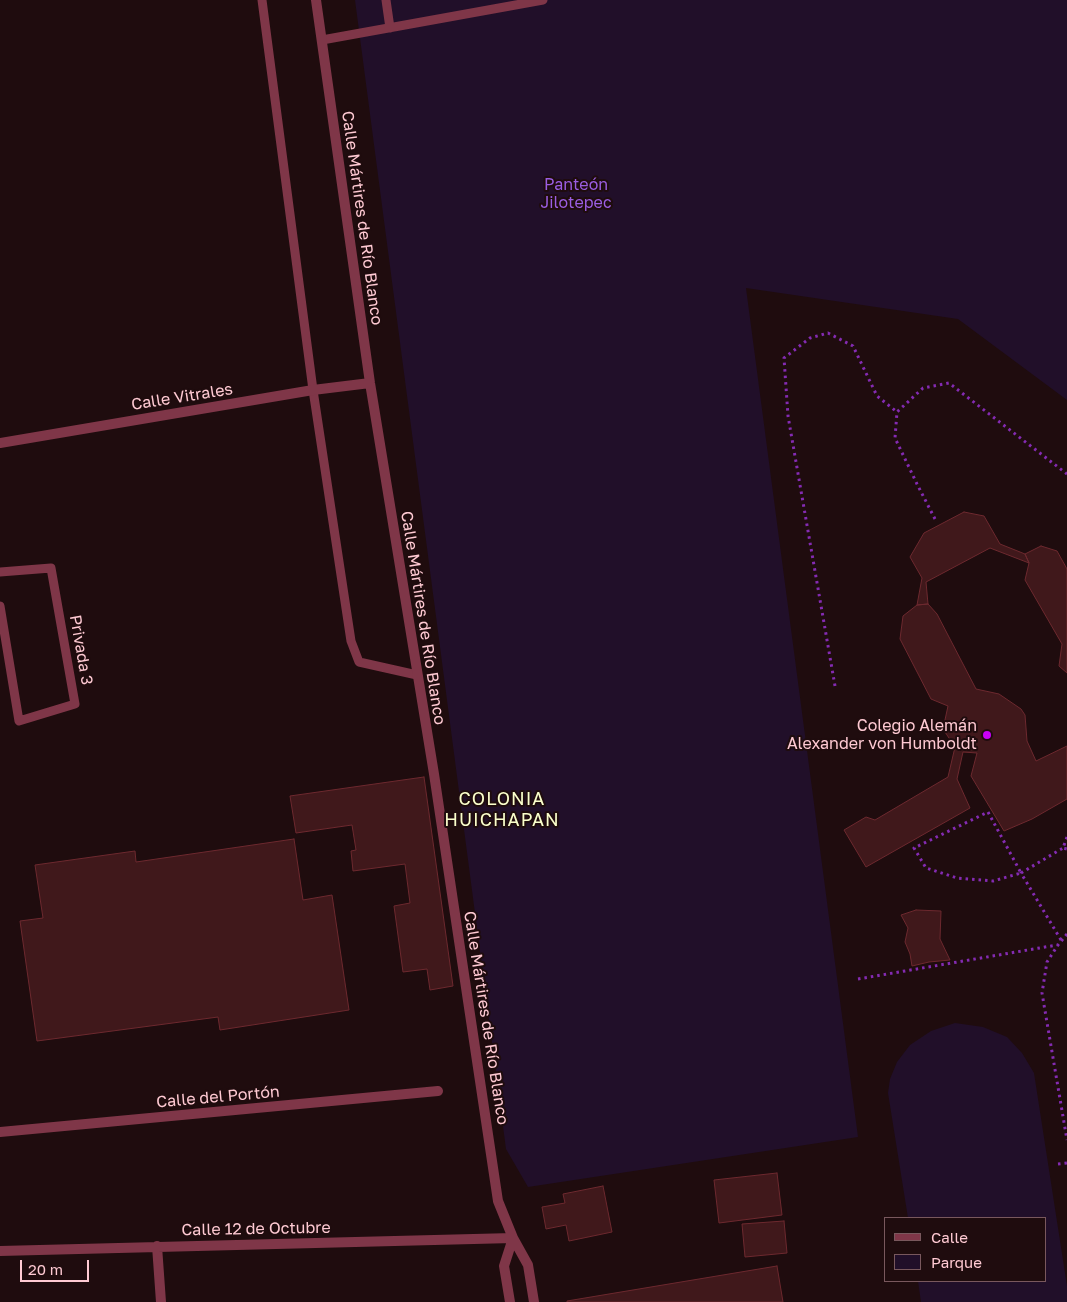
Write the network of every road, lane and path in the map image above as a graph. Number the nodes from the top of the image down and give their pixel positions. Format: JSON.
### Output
{"nodes":[{"id":1,"x":262,"y":0,"type":"edge"},
{"id":2,"x":316,"y":0,"type":"edge"},
{"id":3,"x":386,"y":0,"type":"edge"},
{"id":4,"x":543,"y":0,"type":"edge"},
{"id":5,"x":390,"y":28,"type":"junction"},
{"id":6,"x":322,"y":40,"type":"junction"},
{"id":7,"x":370,"y":384,"type":"junction"},
{"id":8,"x":313,"y":390,"type":"junction"},
{"id":9,"x":898,"y":412,"type":"junction"},
{"id":10,"x":0,"y":443,"type":"edge"},
{"id":11,"x":1067,"y":474,"type":"edge"},
{"id":12,"x":935,"y":518,"type":"dead end"},
{"id":13,"x":0,"y":572,"type":"edge"},
{"id":14,"x":0,"y":606,"type":"edge"},
{"id":15,"x":417,"y":675,"type":"junction"},
{"id":16,"x":835,"y":686,"type":"dead end"},
{"id":17,"x":1067,"y":837,"type":"edge"},
{"id":18,"x":1065,"y":849,"type":"edge"},
{"id":19,"x":1021,"y":873,"type":"junction"},
{"id":20,"x":1067,"y":934,"type":"edge"},
{"id":21,"x":1061,"y":941,"type":"junction"},
{"id":22,"x":1058,"y":945,"type":"junction"},
{"id":23,"x":858,"y":979,"type":"dead end"},
{"id":24,"x":438,"y":1091,"type":"dead end"},
{"id":25,"x":0,"y":1132,"type":"edge"},
{"id":26,"x":1067,"y":1140,"type":"edge"},
{"id":27,"x":1067,"y":1163,"type":"edge"},
{"id":28,"x":1058,"y":1164,"type":"dead end"},
{"id":29,"x":513,"y":1238,"type":"junction"},
{"id":30,"x":157,"y":1246,"type":"junction"},
{"id":31,"x":0,"y":1251,"type":"edge"},
{"id":32,"x":161,"y":1302,"type":"edge"},
{"id":33,"x":510,"y":1302,"type":"edge"},
{"id":34,"x":534,"y":1302,"type":"edge"}],
"edges":[{"from":1,"to":8,"type":"lane"},
{"from":2,"to":6,"type":"street","name":"Calle Mártires de Río Blanco"},
{"from":3,"to":5,"type":"lane"},
{"from":4,"to":5,"type":"lane"},
{"from":5,"to":6,"type":"lane"},
{"from":6,"to":7,"type":"street","name":"Calle Mártires de Río Blanco"},
{"from":7,"to":8,"type":"street","name":"Calle Vitrales"},
{"from":7,"to":15,"type":"street","name":"Calle Mártires de Río Blanco"},
{"from":8,"to":10,"type":"street","name":"Calle Vitrales"},
{"from":8,"to":15,"type":"lane"},
{"from":9,"to":11,"type":"path"},
{"from":9,"to":12,"type":"path"},
{"from":9,"to":16,"type":"path"},
{"from":13,"to":14,"type":"lane","name":"Privada 3"},
{"from":15,"to":29,"type":"street","name":"Calle Mártires de Río Blanco"},
{"from":17,"to":18,"type":"path"},
{"from":18,"to":19,"type":"path"},
{"from":19,"to":19,"type":"path"},
{"from":19,"to":21,"type":"path"},
{"from":20,"to":21,"type":"path"},
{"from":21,"to":22,"type":"path"},
{"from":22,"to":23,"type":"path"},
{"from":22,"to":26,"type":"path"},
{"from":24,"to":25,"type":"street","name":"Calle del Portón"},
{"from":27,"to":28,"type":"path"},
{"from":29,"to":30,"type":"street","name":"Calle 12 de Octubre"},
{"from":29,"to":33,"type":"street"},
{"from":29,"to":34,"type":"street","name":"Calle Mártires de Río Blanco"},
{"from":30,"to":31,"type":"street","name":"Calle 12 de Octubre"},
{"from":30,"to":32,"type":"street"}]}
